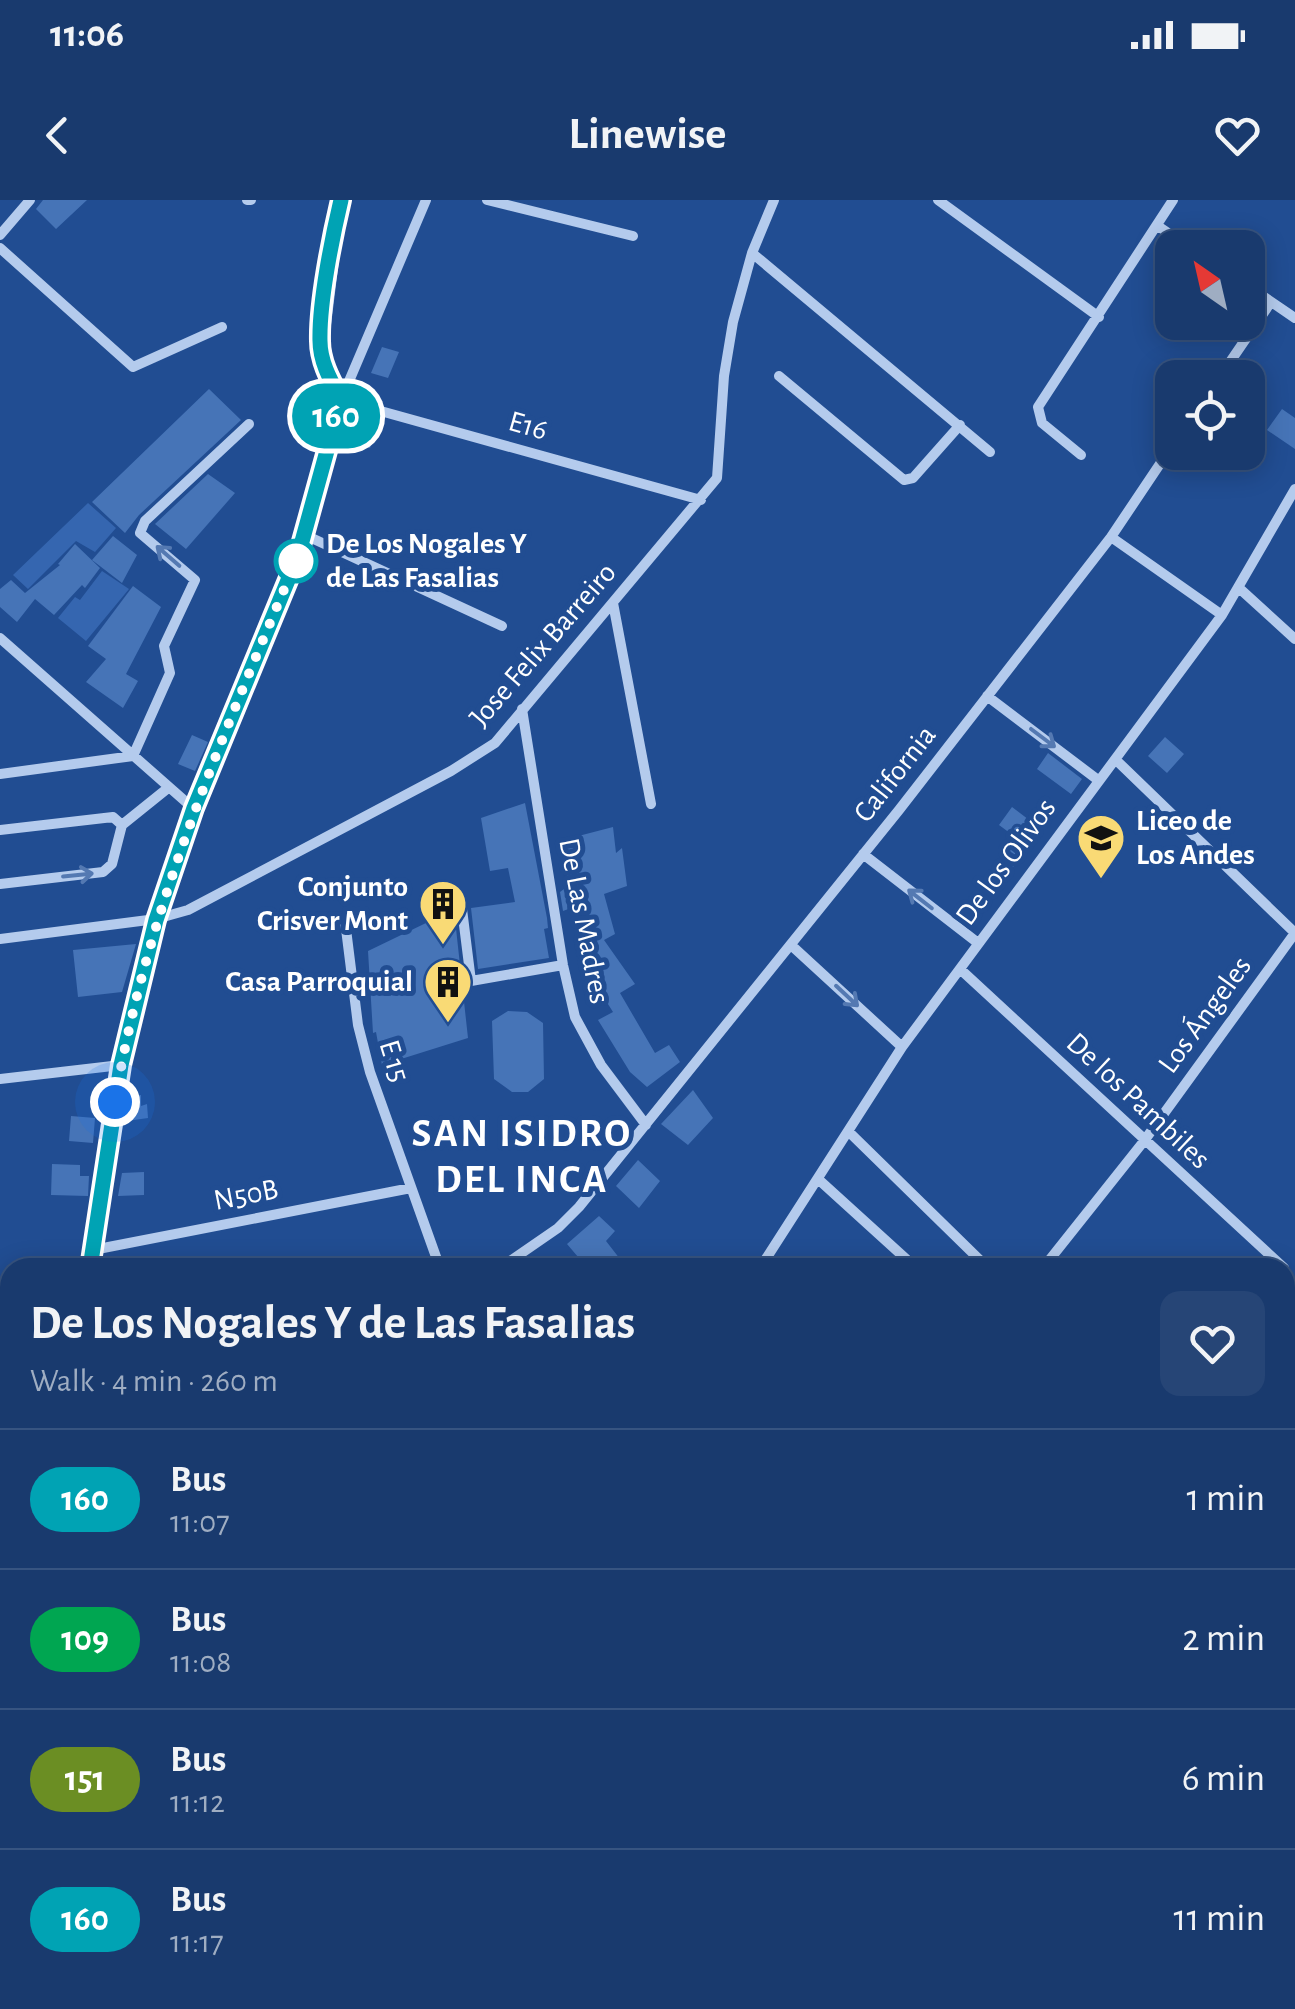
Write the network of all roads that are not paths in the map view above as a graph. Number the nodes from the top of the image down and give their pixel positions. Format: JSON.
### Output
{"nodes":[{"id":1,"x":30,"y":200,"type":"edge"},
{"id":2,"x":341,"y":200,"type":"edge"},
{"id":3,"x":426,"y":200,"type":"edge"},
{"id":4,"x":487,"y":200,"type":"edge"},
{"id":5,"x":774,"y":200,"type":"edge"},
{"id":6,"x":938,"y":200,"type":"edge"},
{"id":7,"x":1171,"y":200,"type":"edge"},
{"id":8,"x":1158,"y":226,"type":"junction"},
{"id":9,"x":1164,"y":230,"type":"edge"},
{"id":10,"x":0,"y":235,"type":"edge"},
{"id":11,"x":633,"y":236,"type":"dead end"},
{"id":12,"x":0,"y":248,"type":"edge"},
{"id":13,"x":752,"y":252,"type":"junction"},
{"id":14,"x":1265,"y":298,"type":"edge"},
{"id":15,"x":1271,"y":302,"type":"junction"},
{"id":16,"x":1100,"y":317,"type":"junction"},
{"id":17,"x":1295,"y":318,"type":"edge"},
{"id":18,"x":222,"y":327,"type":"dead end"},
{"id":19,"x":1231,"y":360,"type":"edge"},
{"id":20,"x":780,"y":376,"type":"dead end"},
{"id":21,"x":341,"y":400,"type":"junction"},
{"id":22,"x":249,"y":424,"type":"dead end"},
{"id":23,"x":960,"y":425,"type":"junction"},
{"id":24,"x":990,"y":452,"type":"dead end"},
{"id":25,"x":1081,"y":455,"type":"dead end"},
{"id":26,"x":1156,"y":470,"type":"edge"},
{"id":27,"x":1295,"y":488,"type":"edge"},
{"id":28,"x":702,"y":500,"type":"junction"},
{"id":29,"x":305,"y":535,"type":"junction"},
{"id":30,"x":1110,"y":538,"type":"junction"},
{"id":31,"x":1240,"y":588,"type":"junction"},
{"id":32,"x":614,"y":603,"type":"junction"},
{"id":33,"x":1222,"y":615,"type":"junction"},
{"id":34,"x":502,"y":626,"type":"dead end"},
{"id":35,"x":0,"y":638,"type":"edge"},
{"id":36,"x":1295,"y":639,"type":"edge"},
{"id":37,"x":987,"y":696,"type":"junction"},
{"id":38,"x":522,"y":709,"type":"junction"},
{"id":39,"x":133,"y":756,"type":"junction"},
{"id":40,"x":1116,"y":760,"type":"junction"},
{"id":41,"x":0,"y":774,"type":"edge"},
{"id":42,"x":1098,"y":780,"type":"junction"},
{"id":43,"x":168,"y":788,"type":"junction"},
{"id":44,"x":651,"y":804,"type":"dead end"},
{"id":45,"x":194,"y":808,"type":"junction"},
{"id":46,"x":122,"y":825,"type":"junction"},
{"id":47,"x":0,"y":830,"type":"edge"},
{"id":48,"x":863,"y":854,"type":"junction"},
{"id":49,"x":0,"y":884,"type":"edge"},
{"id":50,"x":462,"y":909,"type":"dead end"},
{"id":51,"x":156,"y":920,"type":"junction"},
{"id":52,"x":345,"y":921,"type":"dead end"},
{"id":53,"x":1295,"y":933,"type":"edge"},
{"id":54,"x":0,"y":939,"type":"edge"},
{"id":55,"x":978,"y":943,"type":"junction"},
{"id":56,"x":791,"y":945,"type":"junction"},
{"id":57,"x":562,"y":965,"type":"junction"},
{"id":58,"x":960,"y":969,"type":"junction"},
{"id":59,"x":902,"y":1048,"type":"junction"},
{"id":60,"x":121,"y":1065,"type":"junction"},
{"id":61,"x":0,"y":1079,"type":"edge"},
{"id":62,"x":646,"y":1124,"type":"junction"},
{"id":63,"x":849,"y":1132,"type":"junction"},
{"id":64,"x":1144,"y":1141,"type":"junction"},
{"id":65,"x":818,"y":1179,"type":"junction"},
{"id":66,"x":411,"y":1188,"type":"junction"},
{"id":67,"x":91,"y":1258,"type":"edge"},
{"id":68,"x":96,"y":1258,"type":"edge"},
{"id":69,"x":436,"y":1258,"type":"edge"},
{"id":70,"x":514,"y":1258,"type":"edge"},
{"id":71,"x":767,"y":1258,"type":"edge"},
{"id":72,"x":905,"y":1258,"type":"edge"},
{"id":73,"x":978,"y":1258,"type":"edge"},
{"id":74,"x":1051,"y":1258,"type":"edge"},
{"id":75,"x":1273,"y":1258,"type":"edge"}],
"edges":[{"from":1,"to":10,"type":"street"},
{"from":2,"to":21,"type":"street"},
{"from":3,"to":21,"type":"street"},
{"from":4,"to":11,"type":"street"},
{"from":5,"to":13,"type":"street","name":"Jose Felix Barreiro"},
{"from":6,"to":16,"type":"street"},
{"from":7,"to":8,"type":"street"},
{"from":8,"to":9,"type":"street"},
{"from":8,"to":16,"type":"street"},
{"from":12,"to":18,"type":"street"},
{"from":13,"to":23,"type":"street"},
{"from":13,"to":28,"type":"street","name":"Jose Felix Barreiro"},
{"from":14,"to":15,"type":"street"},
{"from":15,"to":17,"type":"street"},
{"from":15,"to":19,"type":"street"},
{"from":16,"to":25,"type":"street"},
{"from":20,"to":23,"type":"street"},
{"from":21,"to":28,"type":"street","name":"E16"},
{"from":21,"to":29,"type":"street"},
{"from":39,"to":22,"type":"street","one_way":true},
{"from":23,"to":24,"type":"street"},
{"from":26,"to":30,"type":"street","name":"California"},
{"from":27,"to":31,"type":"street","name":"De los Olivos"},
{"from":28,"to":32,"type":"street","name":"Jose Felix Barreiro"},
{"from":29,"to":34,"type":"street"},
{"from":29,"to":45,"type":"street"},
{"from":30,"to":33,"type":"street"},
{"from":30,"to":37,"type":"street","name":"California"},
{"from":31,"to":33,"type":"street","name":"De los Olivos"},
{"from":31,"to":36,"type":"street"},
{"from":32,"to":38,"type":"street","name":"Jose Felix Barreiro"},
{"from":32,"to":44,"type":"street"},
{"from":33,"to":40,"type":"street","name":"De los Olivos"},
{"from":35,"to":39,"type":"street"},
{"from":37,"to":42,"type":"street","one_way":true},
{"from":37,"to":48,"type":"street","name":"California"},
{"from":38,"to":51,"type":"street","name":"Jose Felix Barreiro"},
{"from":38,"to":57,"type":"street","name":"De Las Madres"},
{"from":39,"to":41,"type":"street"},
{"from":39,"to":43,"type":"street"},
{"from":40,"to":42,"type":"street","name":"De los Olivos"},
{"from":40,"to":53,"type":"street"},
{"from":42,"to":55,"type":"street","name":"De los Olivos"},
{"from":43,"to":45,"type":"street"},
{"from":43,"to":46,"type":"street"},
{"from":45,"to":51,"type":"street"},
{"from":46,"to":47,"type":"street"},
{"from":49,"to":46,"type":"street","one_way":true},
{"from":55,"to":48,"type":"street","one_way":true},
{"from":48,"to":56,"type":"street","name":"California"},
{"from":50,"to":57,"type":"street"},
{"from":51,"to":54,"type":"street","name":"Jose Felix Barreiro"},
{"from":51,"to":60,"type":"street"},
{"from":52,"to":66,"type":"street","name":"E 15"},
{"from":53,"to":64,"type":"street","name":"Los Ángeles"},
{"from":55,"to":58,"type":"street","name":"De los Olivos"},
{"from":56,"to":59,"type":"street","one_way":true},
{"from":56,"to":62,"type":"street","name":"California"},
{"from":57,"to":62,"type":"street","name":"De Las Madres"},
{"from":58,"to":59,"type":"street","name":"De los Olivos"},
{"from":58,"to":64,"type":"street","name":"De los Pambiles"},
{"from":59,"to":63,"type":"street","name":"De los Olivos"},
{"from":60,"to":61,"type":"street"},
{"from":60,"to":67,"type":"street"},
{"from":62,"to":70,"type":"street","name":"California"},
{"from":63,"to":65,"type":"street","name":"De los Olivos"},
{"from":63,"to":73,"type":"street"},
{"from":64,"to":74,"type":"street","name":"Los Ángeles"},
{"from":64,"to":75,"type":"street","name":"De los Pambiles"},
{"from":65,"to":71,"type":"street","name":"De los Olivos"},
{"from":65,"to":72,"type":"street"},
{"from":66,"to":68,"type":"street","name":"N50B"},
{"from":66,"to":69,"type":"street","name":"E 15"}]}
